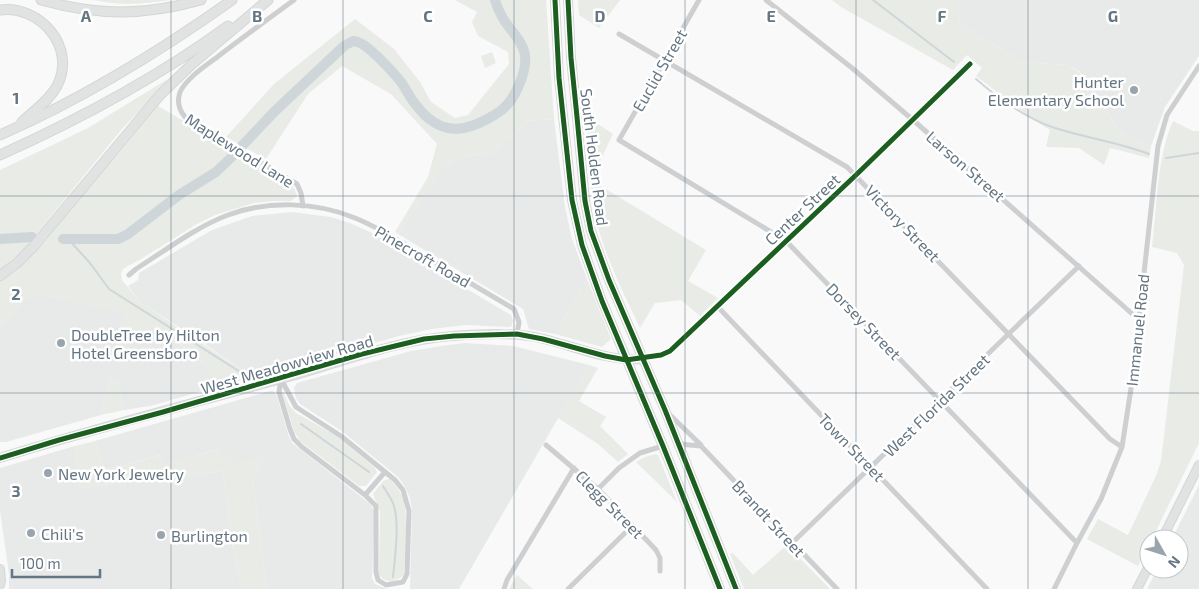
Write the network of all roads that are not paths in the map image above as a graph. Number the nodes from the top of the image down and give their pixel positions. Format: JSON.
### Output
{"nodes":[{"id":1,"x":41,"y":0,"type":"edge"},
{"id":2,"x":201,"y":0,"type":"edge"},
{"id":3,"x":232,"y":0,"type":"edge"},
{"id":4,"x":264,"y":0,"type":"edge"},
{"id":5,"x":268,"y":0,"type":"edge"},
{"id":6,"x":294,"y":0,"type":"edge"},
{"id":7,"x":555,"y":0,"type":"edge"},
{"id":8,"x":568,"y":0,"type":"edge"},
{"id":9,"x":700,"y":0,"type":"edge"},
{"id":10,"x":766,"y":0,"type":"edge"},
{"id":11,"x":0,"y":10,"type":"edge"},
{"id":12,"x":619,"y":34,"type":"dead end"},
{"id":13,"x":666,"y":60,"type":"junction"},
{"id":14,"x":970,"y":64,"type":"dead end"},
{"id":15,"x":1199,"y":66,"type":"edge"},
{"id":16,"x":913,"y":120,"type":"junction"},
{"id":17,"x":16,"y":128,"type":"junction"},
{"id":18,"x":0,"y":135,"type":"edge"},
{"id":19,"x":619,"y":140,"type":"joint"},
{"id":20,"x":0,"y":155,"type":"edge"},
{"id":21,"x":856,"y":175,"type":"junction"},
{"id":22,"x":303,"y":206,"type":"junction"},
{"id":23,"x":786,"y":241,"type":"junction"},
{"id":24,"x":1079,"y":266,"type":"junction"},
{"id":25,"x":129,"y":275,"type":"dead end"},
{"id":26,"x":0,"y":276,"type":"edge"},
{"id":27,"x":717,"y":306,"type":"junction"},
{"id":28,"x":1138,"y":319,"type":"junction"},
{"id":29,"x":518,"y":334,"type":"junction"},
{"id":30,"x":1010,"y":334,"type":"junction"},
{"id":31,"x":643,"y":359,"type":"junction"},
{"id":32,"x":626,"y":360,"type":"junction"},
{"id":33,"x":281,"y":379,"type":"junction"},
{"id":34,"x":940,"y":401,"type":"junction"},
{"id":35,"x":665,"y":410,"type":"junction"},
{"id":36,"x":679,"y":444,"type":"junction"},
{"id":37,"x":546,"y":445,"type":"dead end"},
{"id":38,"x":663,"y":446,"type":"junction"},
{"id":39,"x":701,"y":446,"type":"junction"},
{"id":40,"x":1122,"y":447,"type":"junction"},
{"id":41,"x":0,"y":458,"type":"edge"},
{"id":42,"x":1199,"y":465,"type":"edge"},
{"id":43,"x":871,"y":467,"type":"junction"},
{"id":44,"x":574,"y":468,"type":"junction"},
{"id":45,"x":385,"y":472,"type":"junction"},
{"id":46,"x":598,"y":489,"type":"junction"},
{"id":47,"x":366,"y":495,"type":"junction"},
{"id":48,"x":632,"y":526,"type":"junction"},
{"id":49,"x":1167,"y":529,"type":"edge"},
{"id":50,"x":792,"y":543,"type":"junction"},
{"id":51,"x":1077,"y":543,"type":"junction"},
{"id":52,"x":0,"y":569,"type":"edge"},
{"id":53,"x":660,"y":571,"type":"dead end"},
{"id":54,"x":0,"y":585,"type":"edge"},
{"id":55,"x":504,"y":589,"type":"edge"},
{"id":56,"x":568,"y":589,"type":"edge"},
{"id":57,"x":720,"y":589,"type":"edge"},
{"id":58,"x":736,"y":589,"type":"edge"},
{"id":59,"x":836,"y":589,"type":"edge"},
{"id":60,"x":987,"y":589,"type":"edge"},
{"id":61,"x":1054,"y":589,"type":"edge"}],
"edges":[{"from":1,"to":2,"type":"highway"},
{"from":3,"to":17,"type":"highway"},
{"from":4,"to":20,"type":"highway"},
{"from":5,"to":26,"type":"highway"},
{"from":6,"to":22,"type":"street","name":"Maplewood Lane"},
{"from":7,"to":32,"type":"main road","name":"South Holden Road"},
{"from":8,"to":31,"type":"main road","name":"South Holden Road"},
{"from":9,"to":13,"type":"street","name":"Euclid Street"},
{"from":10,"to":16,"type":"street","name":"Larson Street"},
{"from":11,"to":17,"type":"highway"},
{"from":12,"to":13,"type":"street","name":"Victory Street"},
{"from":13,"to":19,"type":"street","name":"Euclid Street"},
{"from":13,"to":21,"type":"street","name":"Victory Street"},
{"from":14,"to":16,"type":"street","name":"Center Street"},
{"from":15,"to":28,"type":"street","name":"Immanuel Road"},
{"from":16,"to":21,"type":"street","name":"Center Street"},
{"from":16,"to":24,"type":"street","name":"Larson Street"},
{"from":17,"to":18,"type":"highway"},
{"from":19,"to":23,"type":"street","name":"Dorsey Street"},
{"from":21,"to":23,"type":"street","name":"Center Street"},
{"from":21,"to":30,"type":"street","name":"Victory Street"},
{"from":22,"to":25,"type":"street"},
{"from":22,"to":29,"type":"street","name":"Pinecroft Road"},
{"from":23,"to":27,"type":"street","name":"Center Street"},
{"from":23,"to":34,"type":"street","name":"Dorsey Street"},
{"from":24,"to":28,"type":"street","name":"Larson Street"},
{"from":24,"to":30,"type":"street","name":"West Florida Street"},
{"from":27,"to":31,"type":"street","name":"Center Street"},
{"from":27,"to":43,"type":"street","name":"Town Street"},
{"from":28,"to":40,"type":"street","name":"Immanuel Road"},
{"from":29,"to":32,"type":"main road","name":"West Meadowview Road"},
{"from":29,"to":33,"type":"main road","name":"West Meadowview Road"},
{"from":30,"to":34,"type":"street","name":"West Florida Street"},
{"from":30,"to":40,"type":"street","name":"Victory Street"},
{"from":31,"to":32,"type":"main road","name":"West Meadowview Road"},
{"from":31,"to":35,"type":"main road","name":"South Holden Road"},
{"from":32,"to":38,"type":"main road","name":"South Holden Road"},
{"from":33,"to":41,"type":"main road","name":"West Meadowview Road"},
{"from":33,"to":45,"type":"street"},
{"from":33,"to":47,"type":"street"},
{"from":34,"to":43,"type":"street","name":"West Florida Street"},
{"from":34,"to":51,"type":"street","name":"Dorsey Street"},
{"from":35,"to":36,"type":"main road","name":"South Holden Road"},
{"from":35,"to":39,"type":"street","name":"Brandt Street"},
{"from":36,"to":39,"type":"street"},
{"from":36,"to":58,"type":"main road","name":"South Holden Road"},
{"from":37,"to":44,"type":"street","name":"Clegg Street"},
{"from":38,"to":46,"type":"street"},
{"from":38,"to":57,"type":"main road","name":"South Holden Road"},
{"from":39,"to":50,"type":"street","name":"Brandt Street"},
{"from":40,"to":51,"type":"street","name":"Immanuel Road"},
{"from":42,"to":49,"type":"main road"},
{"from":43,"to":50,"type":"street","name":"West Florida Street"},
{"from":43,"to":60,"type":"street","name":"Town Street"},
{"from":44,"to":46,"type":"street","name":"Clegg Street"},
{"from":44,"to":55,"type":"street"},
{"from":45,"to":47,"type":"street"},
{"from":45,"to":47,"type":"street"},
{"from":46,"to":48,"type":"street","name":"Clegg Street"},
{"from":48,"to":53,"type":"street","name":"Clegg Street"},
{"from":48,"to":56,"type":"street"},
{"from":50,"to":59,"type":"street","name":"Brandt Street"},
{"from":51,"to":61,"type":"street","name":"Immanuel Road"},
{"from":52,"to":54,"type":"main road"}]}
